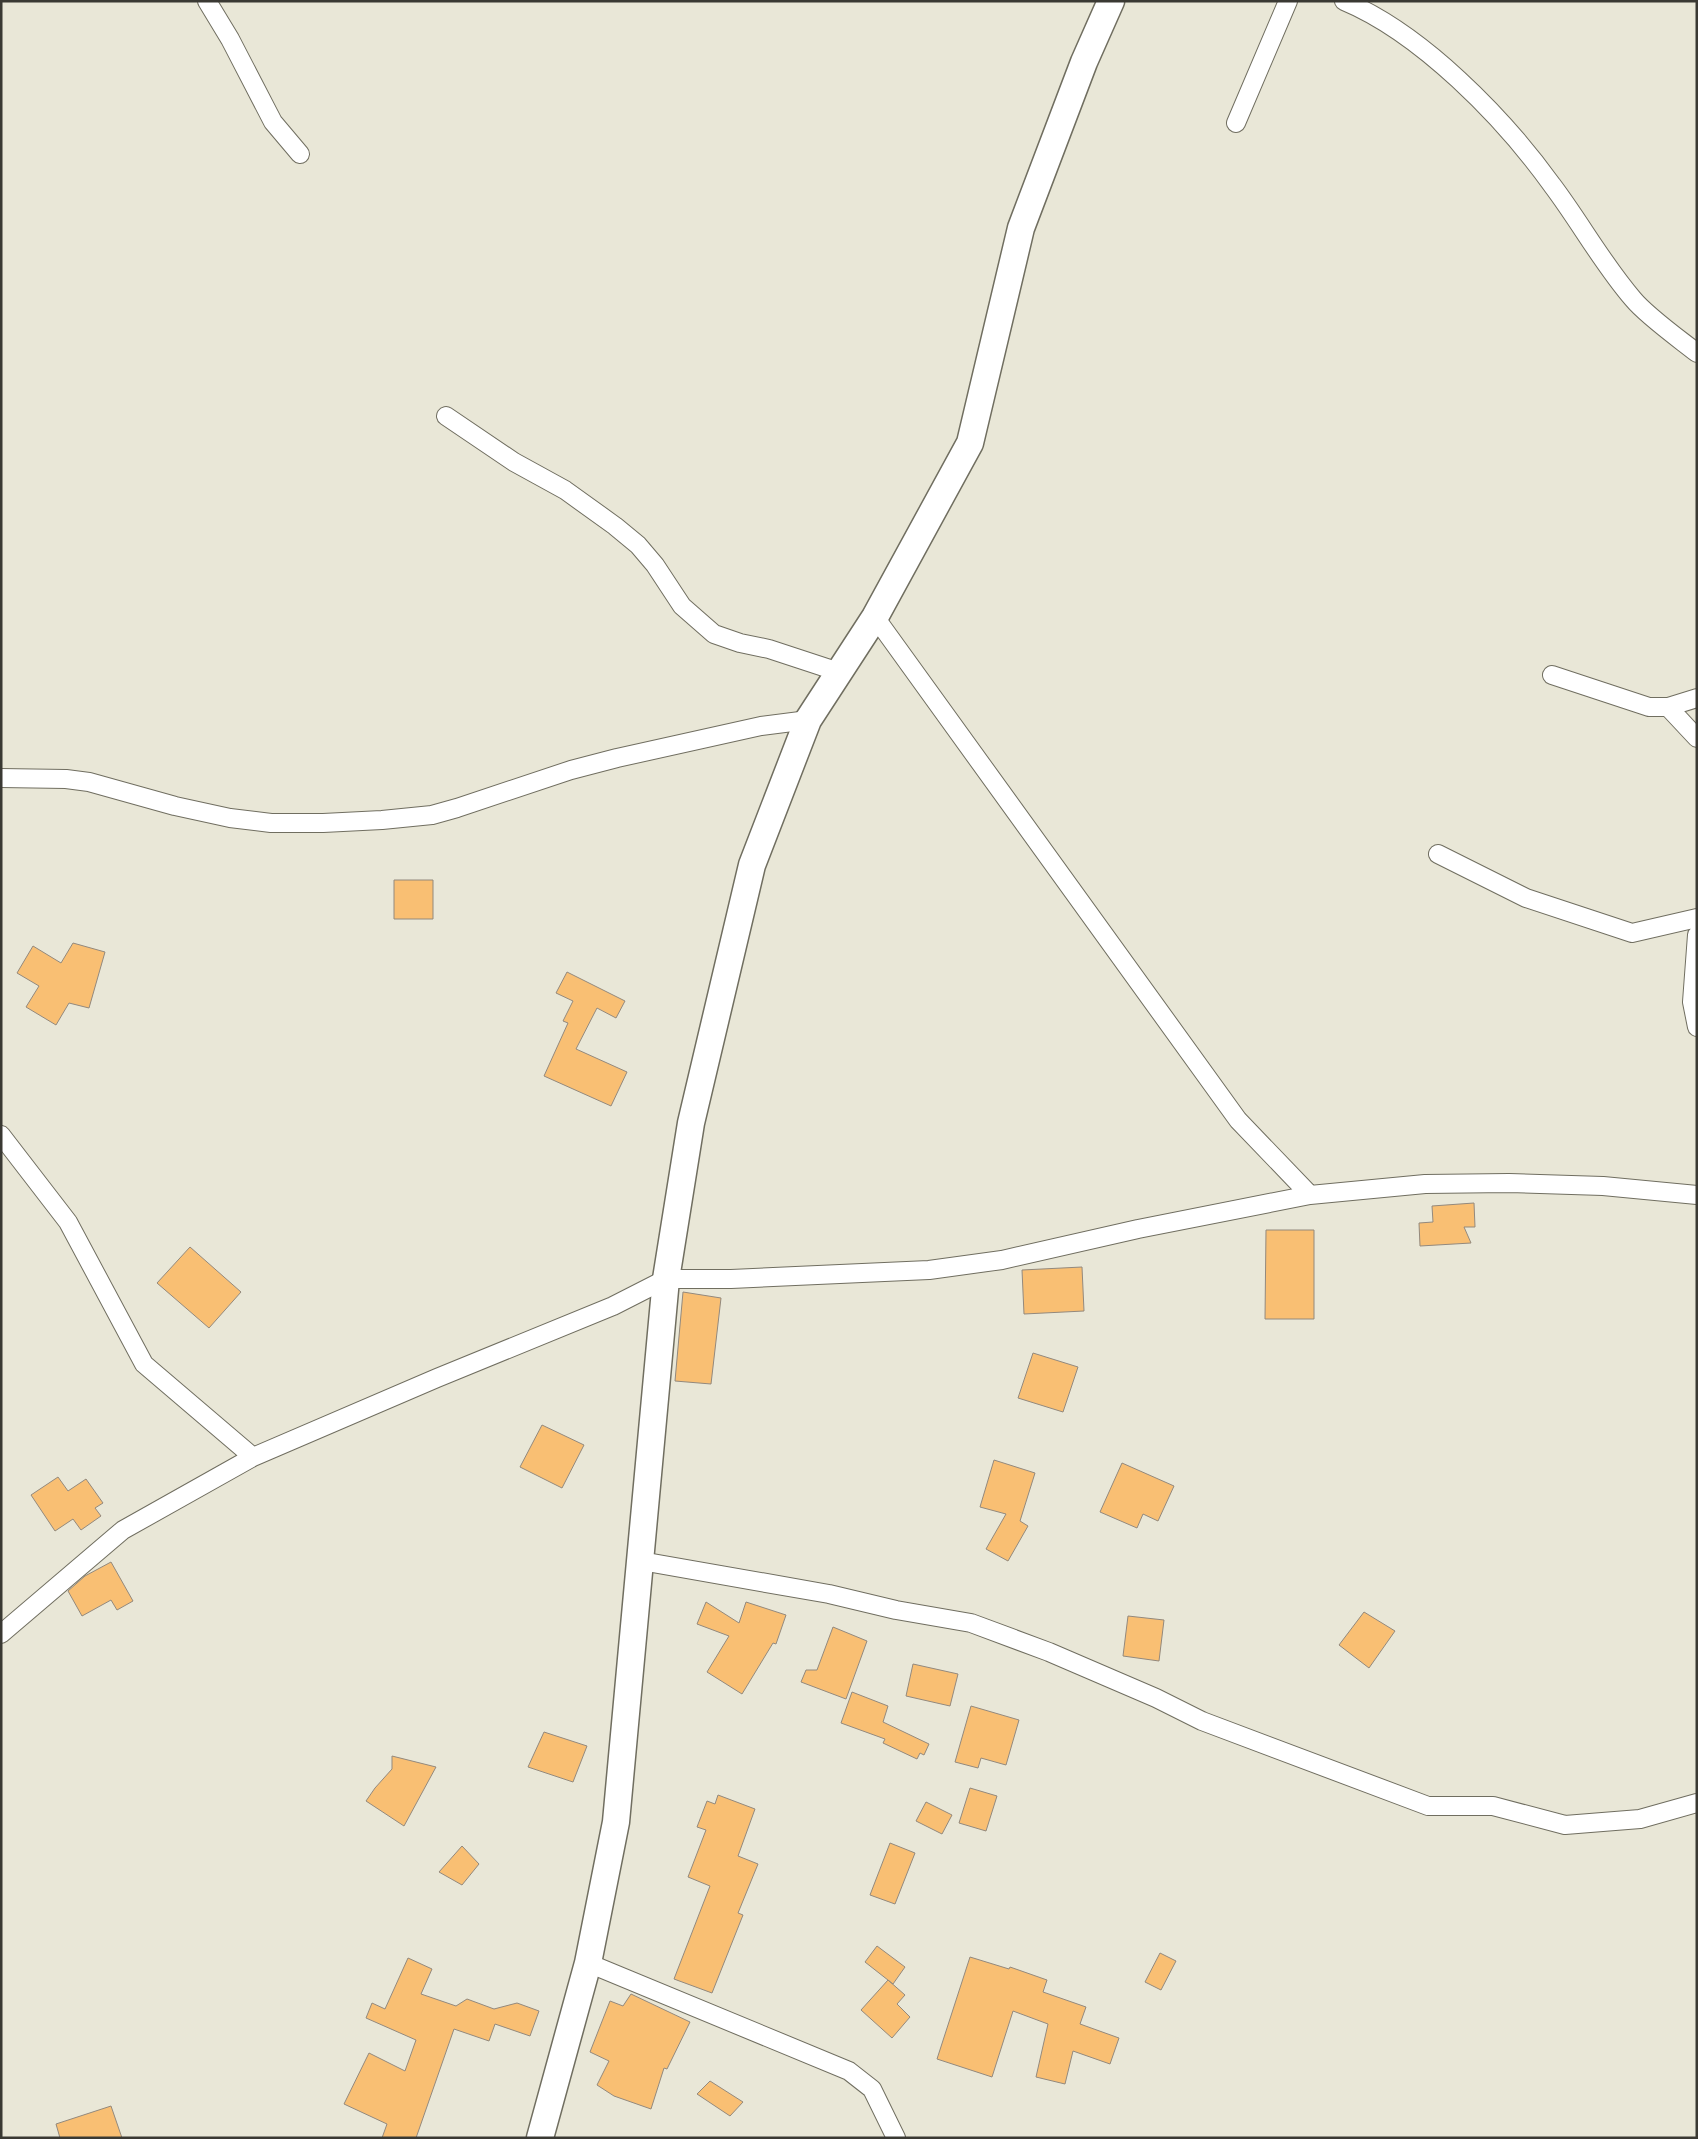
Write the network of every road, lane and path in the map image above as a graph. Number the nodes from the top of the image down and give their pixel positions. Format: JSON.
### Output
{"nodes":[{"id":1,"x":207,"y":1,"type":"edge"},
{"id":2,"x":1111,"y":1,"type":"edge"},
{"id":3,"x":1288,"y":1,"type":"edge"},
{"id":4,"x":1344,"y":1,"type":"edge"},
{"id":5,"x":1236,"y":123,"type":"dead end"},
{"id":6,"x":300,"y":154,"type":"dead end"},
{"id":7,"x":1697,"y":353,"type":"edge"},
{"id":8,"x":446,"y":416,"type":"dead end"},
{"id":9,"x":875,"y":617,"type":"junction"},
{"id":10,"x":839,"y":672,"type":"junction"},
{"id":11,"x":1552,"y":675,"type":"dead end"},
{"id":12,"x":1697,"y":698,"type":"edge"},
{"id":13,"x":1668,"y":708,"type":"junction"},
{"id":14,"x":808,"y":720,"type":"junction"},
{"id":15,"x":1697,"y":738,"type":"edge"},
{"id":16,"x":1,"y":778,"type":"edge"},
{"id":17,"x":1438,"y":854,"type":"dead end"},
{"id":18,"x":1697,"y":918,"type":"edge"},
{"id":19,"x":1697,"y":935,"type":"edge"},
{"id":20,"x":1697,"y":1027,"type":"edge"},
{"id":21,"x":1,"y":1135,"type":"edge"},
{"id":22,"x":1310,"y":1195,"type":"junction"},
{"id":23,"x":1697,"y":1195,"type":"edge"},
{"id":24,"x":666,"y":1279,"type":"junction"},
{"id":25,"x":253,"y":1457,"type":"junction"},
{"id":26,"x":641,"y":1561,"type":"junction"},
{"id":27,"x":1,"y":1634,"type":"edge"},
{"id":28,"x":1697,"y":1803,"type":"edge"},
{"id":29,"x":588,"y":1963,"type":"junction"},
{"id":30,"x":540,"y":2138,"type":"edge"},
{"id":31,"x":896,"y":2138,"type":"edge"}],
"edges":[{"from":1,"to":6,"type":"street"},
{"from":2,"to":9,"type":"main road"},
{"from":3,"to":5,"type":"street"},
{"from":4,"to":7,"type":"street"},
{"from":8,"to":10,"type":"street"},
{"from":9,"to":10,"type":"main road"},
{"from":9,"to":22,"type":"street"},
{"from":10,"to":14,"type":"main road"},
{"from":11,"to":13,"type":"street"},
{"from":12,"to":13,"type":"street"},
{"from":13,"to":15,"type":"street"},
{"from":14,"to":16,"type":"street"},
{"from":14,"to":24,"type":"main road"},
{"from":17,"to":18,"type":"street"},
{"from":19,"to":20,"type":"street"},
{"from":21,"to":25,"type":"street"},
{"from":22,"to":23,"type":"street"},
{"from":22,"to":24,"type":"street"},
{"from":24,"to":25,"type":"street"},
{"from":24,"to":26,"type":"main road"},
{"from":25,"to":27,"type":"street"},
{"from":26,"to":28,"type":"street"},
{"from":26,"to":29,"type":"main road"},
{"from":29,"to":30,"type":"main road"},
{"from":29,"to":31,"type":"street"}]}
